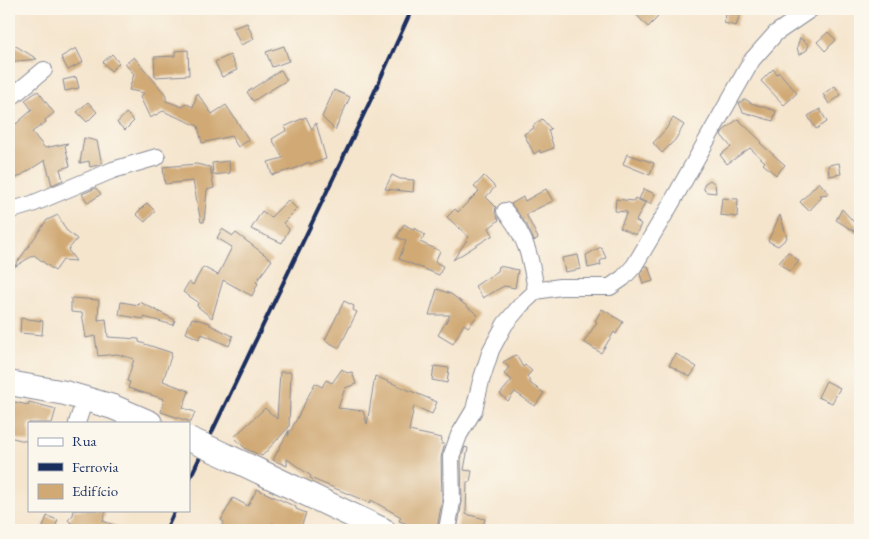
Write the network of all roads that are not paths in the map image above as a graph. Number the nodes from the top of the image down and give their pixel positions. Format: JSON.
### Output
{"nodes":[{"id":1,"x":811,"y":9,"type":"edge"},
{"id":2,"x":44,"y":70,"type":"dead end"},
{"id":3,"x":9,"y":99,"type":"edge"},
{"id":4,"x":157,"y":157,"type":"dead end"},
{"id":5,"x":9,"y":210,"type":"edge"},
{"id":6,"x":505,"y":211,"type":"dead end"},
{"id":7,"x":536,"y":291,"type":"junction"},
{"id":8,"x":9,"y":383,"type":"edge"},
{"id":9,"x":85,"y":399,"type":"junction"},
{"id":10,"x":77,"y":422,"type":"edge"},
{"id":11,"x":148,"y":422,"type":"edge"},
{"id":12,"x":190,"y":439,"type":"edge"},
{"id":13,"x":383,"y":530,"type":"edge"},
{"id":14,"x":447,"y":530,"type":"edge"}],
"edges":[{"from":1,"to":7,"type":"street"},
{"from":2,"to":3,"type":"street"},
{"from":4,"to":5,"type":"street"},
{"from":6,"to":7,"type":"street"},
{"from":7,"to":14,"type":"street"},
{"from":8,"to":9,"type":"highway"},
{"from":9,"to":10,"type":"street"},
{"from":9,"to":11,"type":"highway"},
{"from":12,"to":13,"type":"highway","bridge":true}]}
